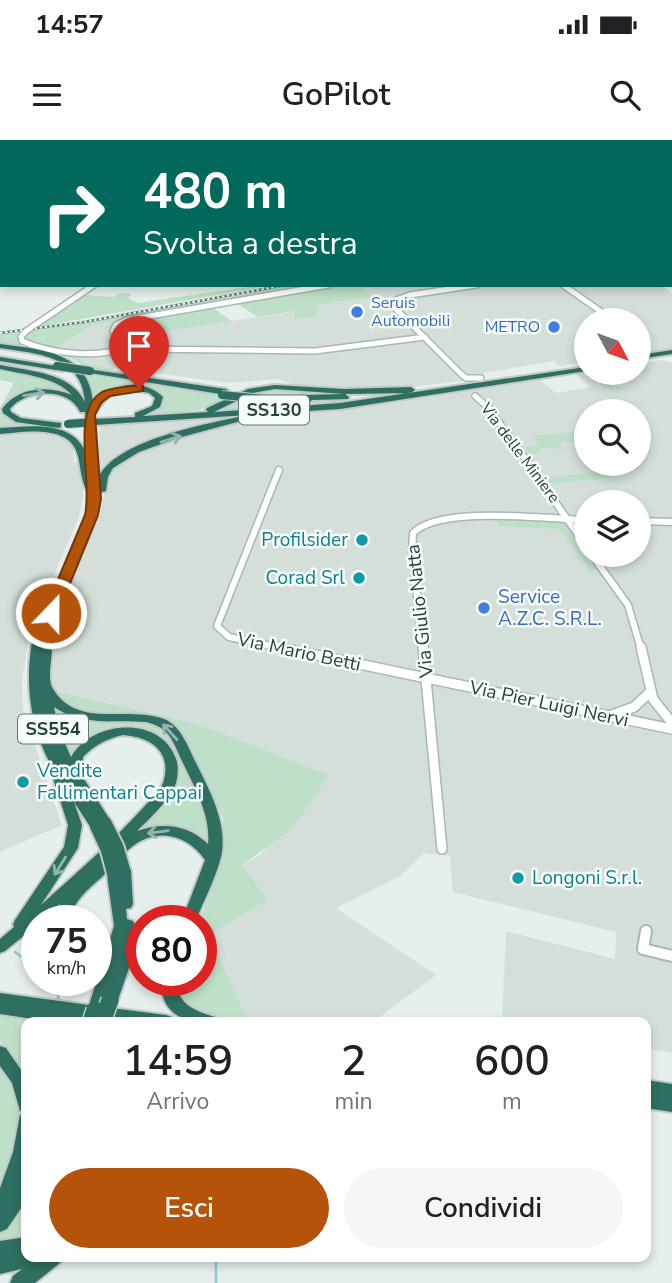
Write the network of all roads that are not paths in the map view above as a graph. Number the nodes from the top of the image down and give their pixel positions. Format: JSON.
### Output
{"nodes":[{"id":1,"x":91,"y":287,"type":"edge"},
{"id":2,"x":315,"y":287,"type":"edge"},
{"id":3,"x":463,"y":287,"type":"edge"},
{"id":4,"x":566,"y":287,"type":"edge"},
{"id":5,"x":596,"y":308,"type":"edge"},
{"id":6,"x":425,"y":337,"type":"junction"},
{"id":7,"x":0,"y":346,"type":"edge"},
{"id":8,"x":126,"y":348,"type":"junction"},
{"id":9,"x":672,"y":355,"type":"edge"},
{"id":10,"x":0,"y":358,"type":"edge"},
{"id":11,"x":651,"y":358,"type":"edge"},
{"id":12,"x":0,"y":368,"type":"edge"},
{"id":13,"x":59,"y":368,"type":"joint"},
{"id":14,"x":574,"y":369,"type":"edge"},
{"id":15,"x":481,"y":378,"type":"dead end"},
{"id":16,"x":445,"y":390,"type":"junction"},
{"id":17,"x":224,"y":393,"type":"joint"},
{"id":18,"x":475,"y":396,"type":"dead end"},
{"id":19,"x":86,"y":403,"type":"junction"},
{"id":20,"x":366,"y":403,"type":"junction"},
{"id":21,"x":182,"y":415,"type":"junction"},
{"id":22,"x":201,"y":415,"type":"junction"},
{"id":23,"x":89,"y":419,"type":"junction"},
{"id":24,"x":109,"y":420,"type":"junction"},
{"id":25,"x":124,"y":420,"type":"junction"},
{"id":26,"x":63,"y":425,"type":"junction"},
{"id":27,"x":0,"y":430,"type":"edge"},
{"id":28,"x":279,"y":470,"type":"dead end"},
{"id":29,"x":90,"y":489,"type":"junction"},
{"id":30,"x":92,"y":515,"type":"junction"},
{"id":31,"x":569,"y":520,"type":"junction"},
{"id":32,"x":574,"y":520,"type":"edge"},
{"id":33,"x":651,"y":521,"type":"edge"},
{"id":34,"x":672,"y":522,"type":"edge"},
{"id":35,"x":574,"y":528,"type":"edge"},
{"id":36,"x":601,"y":567,"type":"edge"},
{"id":37,"x":44,"y":676,"type":"junction"},
{"id":38,"x":427,"y":679,"type":"junction"},
{"id":39,"x":649,"y":693,"type":"junction"},
{"id":40,"x":635,"y":707,"type":"junction"},
{"id":41,"x":658,"y":711,"type":"junction"},
{"id":42,"x":608,"y":716,"type":"junction"},
{"id":43,"x":672,"y":723,"type":"edge"},
{"id":44,"x":641,"y":724,"type":"junction"},
{"id":45,"x":672,"y":729,"type":"edge"},
{"id":46,"x":49,"y":749,"type":"junction"},
{"id":47,"x":77,"y":777,"type":"junction"},
{"id":48,"x":100,"y":824,"type":"junction"},
{"id":49,"x":442,"y":849,"type":"dead end"},
{"id":50,"x":213,"y":861,"type":"junction"},
{"id":51,"x":119,"y":873,"type":"joint"},
{"id":52,"x":67,"y":905,"type":"edge"},
{"id":53,"x":195,"y":905,"type":"edge"},
{"id":54,"x":646,"y":931,"type":"dead end"},
{"id":55,"x":4,"y":945,"type":"edge"},
{"id":56,"x":672,"y":956,"type":"edge"},
{"id":57,"x":169,"y":996,"type":"edge"},
{"id":58,"x":0,"y":999,"type":"edge"},
{"id":59,"x":0,"y":1008,"type":"edge"},
{"id":60,"x":100,"y":1012,"type":"edge"},
{"id":61,"x":130,"y":1017,"type":"edge"},
{"id":62,"x":193,"y":1017,"type":"edge"},
{"id":63,"x":0,"y":1053,"type":"edge"},
{"id":64,"x":21,"y":1085,"type":"edge"},
{"id":65,"x":651,"y":1088,"type":"edge"},
{"id":66,"x":672,"y":1091,"type":"edge"},
{"id":67,"x":651,"y":1102,"type":"edge"},
{"id":68,"x":672,"y":1105,"type":"edge"},
{"id":69,"x":21,"y":1155,"type":"edge"},
{"id":70,"x":21,"y":1178,"type":"edge"},
{"id":71,"x":21,"y":1193,"type":"edge"},
{"id":72,"x":2,"y":1205,"type":"edge"},
{"id":73,"x":0,"y":1223,"type":"edge"},
{"id":74,"x":21,"y":1247,"type":"edge"},
{"id":75,"x":0,"y":1250,"type":"edge"},
{"id":76,"x":21,"y":1260,"type":"edge"},
{"id":77,"x":46,"y":1262,"type":"edge"},
{"id":78,"x":0,"y":1265,"type":"edge"},
{"id":79,"x":20,"y":1283,"type":"edge"}],
"edges":[{"from":1,"to":8,"type":"street","bridge":true},
{"from":2,"to":8,"type":"street"},
{"from":3,"to":6,"type":"street"},
{"from":4,"to":5,"type":"street"},
{"from":6,"to":8,"type":"street"},
{"from":6,"to":15,"type":"street"},
{"from":7,"to":19,"type":"highway"},
{"from":9,"to":11,"type":"highway"},
{"from":10,"to":13,"type":"highway"},
{"from":12,"to":19,"type":"highway"},
{"from":13,"to":17,"type":"highway","bridge":true},
{"from":14,"to":16,"type":"highway","number":"SS130"},
{"from":16,"to":17,"type":"highway","bridge":true},
{"from":16,"to":20,"type":"highway","number":"SS130"},
{"from":16,"to":21,"type":"highway","number":"SS130"},
{"from":18,"to":31,"type":"street","name":"Via delle Miniere"},
{"from":19,"to":23,"type":"highway","number":"SS554"},
{"from":20,"to":22,"type":"highway","number":"SS130"},
{"from":30,"to":20,"type":"highway","one_way":true},
{"from":21,"to":22,"type":"highway","number":"SS130"},
{"from":21,"to":25,"type":"highway","number":"SS130"},
{"from":22,"to":25,"type":"highway"},
{"from":23,"to":24,"type":"highway","number":"SS130"},
{"from":23,"to":24,"type":"highway"},
{"from":23,"to":26,"type":"highway","number":"SS130","bridge":true},
{"from":26,"to":23,"type":"highway","one_way":true},
{"from":23,"to":29,"type":"highway","number":"SS554"},
{"from":23,"to":30,"type":"highway","number":"SS554"},
{"from":24,"to":25,"type":"highway","number":"SS130"},
{"from":26,"to":27,"type":"highway","number":"SS130"},
{"from":27,"to":29,"type":"highway"},
{"from":28,"to":38,"type":"street","name":"Via Mario Betti"},
{"from":29,"to":46,"type":"highway","number":"SS554"},
{"from":30,"to":37,"type":"highway","number":"SS554"},
{"from":31,"to":32,"type":"street"},
{"from":31,"to":35,"type":"street","name":"Via delle Miniere"},
{"from":31,"to":38,"type":"street","name":"Via Giulio Natta"},
{"from":33,"to":34,"type":"street"},
{"from":36,"to":39,"type":"street"},
{"from":37,"to":47,"type":"highway","number":"SS554"},
{"from":50,"to":37,"type":"highway","one_way":true},
{"from":38,"to":42,"type":"street","name":"Via Pier Luigi Nervi"},
{"from":38,"to":49,"type":"street","name":"Via Giulio Natta"},
{"from":39,"to":40,"type":"street"},
{"from":39,"to":41,"type":"street"},
{"from":40,"to":42,"type":"street"},
{"from":40,"to":44,"type":"street"},
{"from":41,"to":43,"type":"street"},
{"from":41,"to":44,"type":"street"},
{"from":42,"to":44,"type":"street","name":"Via Pier Luigi Nervi"},
{"from":44,"to":45,"type":"street","name":"Via Pier Luigi Nervi"},
{"from":46,"to":48,"type":"highway","number":"SS554"},
{"from":46,"to":55,"type":"highway","one_way":true},
{"from":47,"to":48,"type":"highway","number":"SS554"},
{"from":47,"to":55,"type":"highway"},
{"from":48,"to":51,"type":"highway","number":"SS554","bridge":true},
{"from":50,"to":52,"type":"highway","one_way":true},
{"from":50,"to":53,"type":"highway"},
{"from":51,"to":60,"type":"highway","number":"SS554"},
{"from":54,"to":56,"type":"street"},
{"from":57,"to":62,"type":"highway"},
{"from":58,"to":61,"type":"highway"},
{"from":59,"to":60,"type":"highway"},
{"from":63,"to":64,"type":"highway"},
{"from":65,"to":66,"type":"highway"},
{"from":67,"to":68,"type":"highway"},
{"from":69,"to":72,"type":"highway"},
{"from":70,"to":72,"type":"highway"},
{"from":71,"to":73,"type":"highway"},
{"from":74,"to":75,"type":"highway"},
{"from":76,"to":78,"type":"highway"},
{"from":77,"to":79,"type":"highway"}]}
